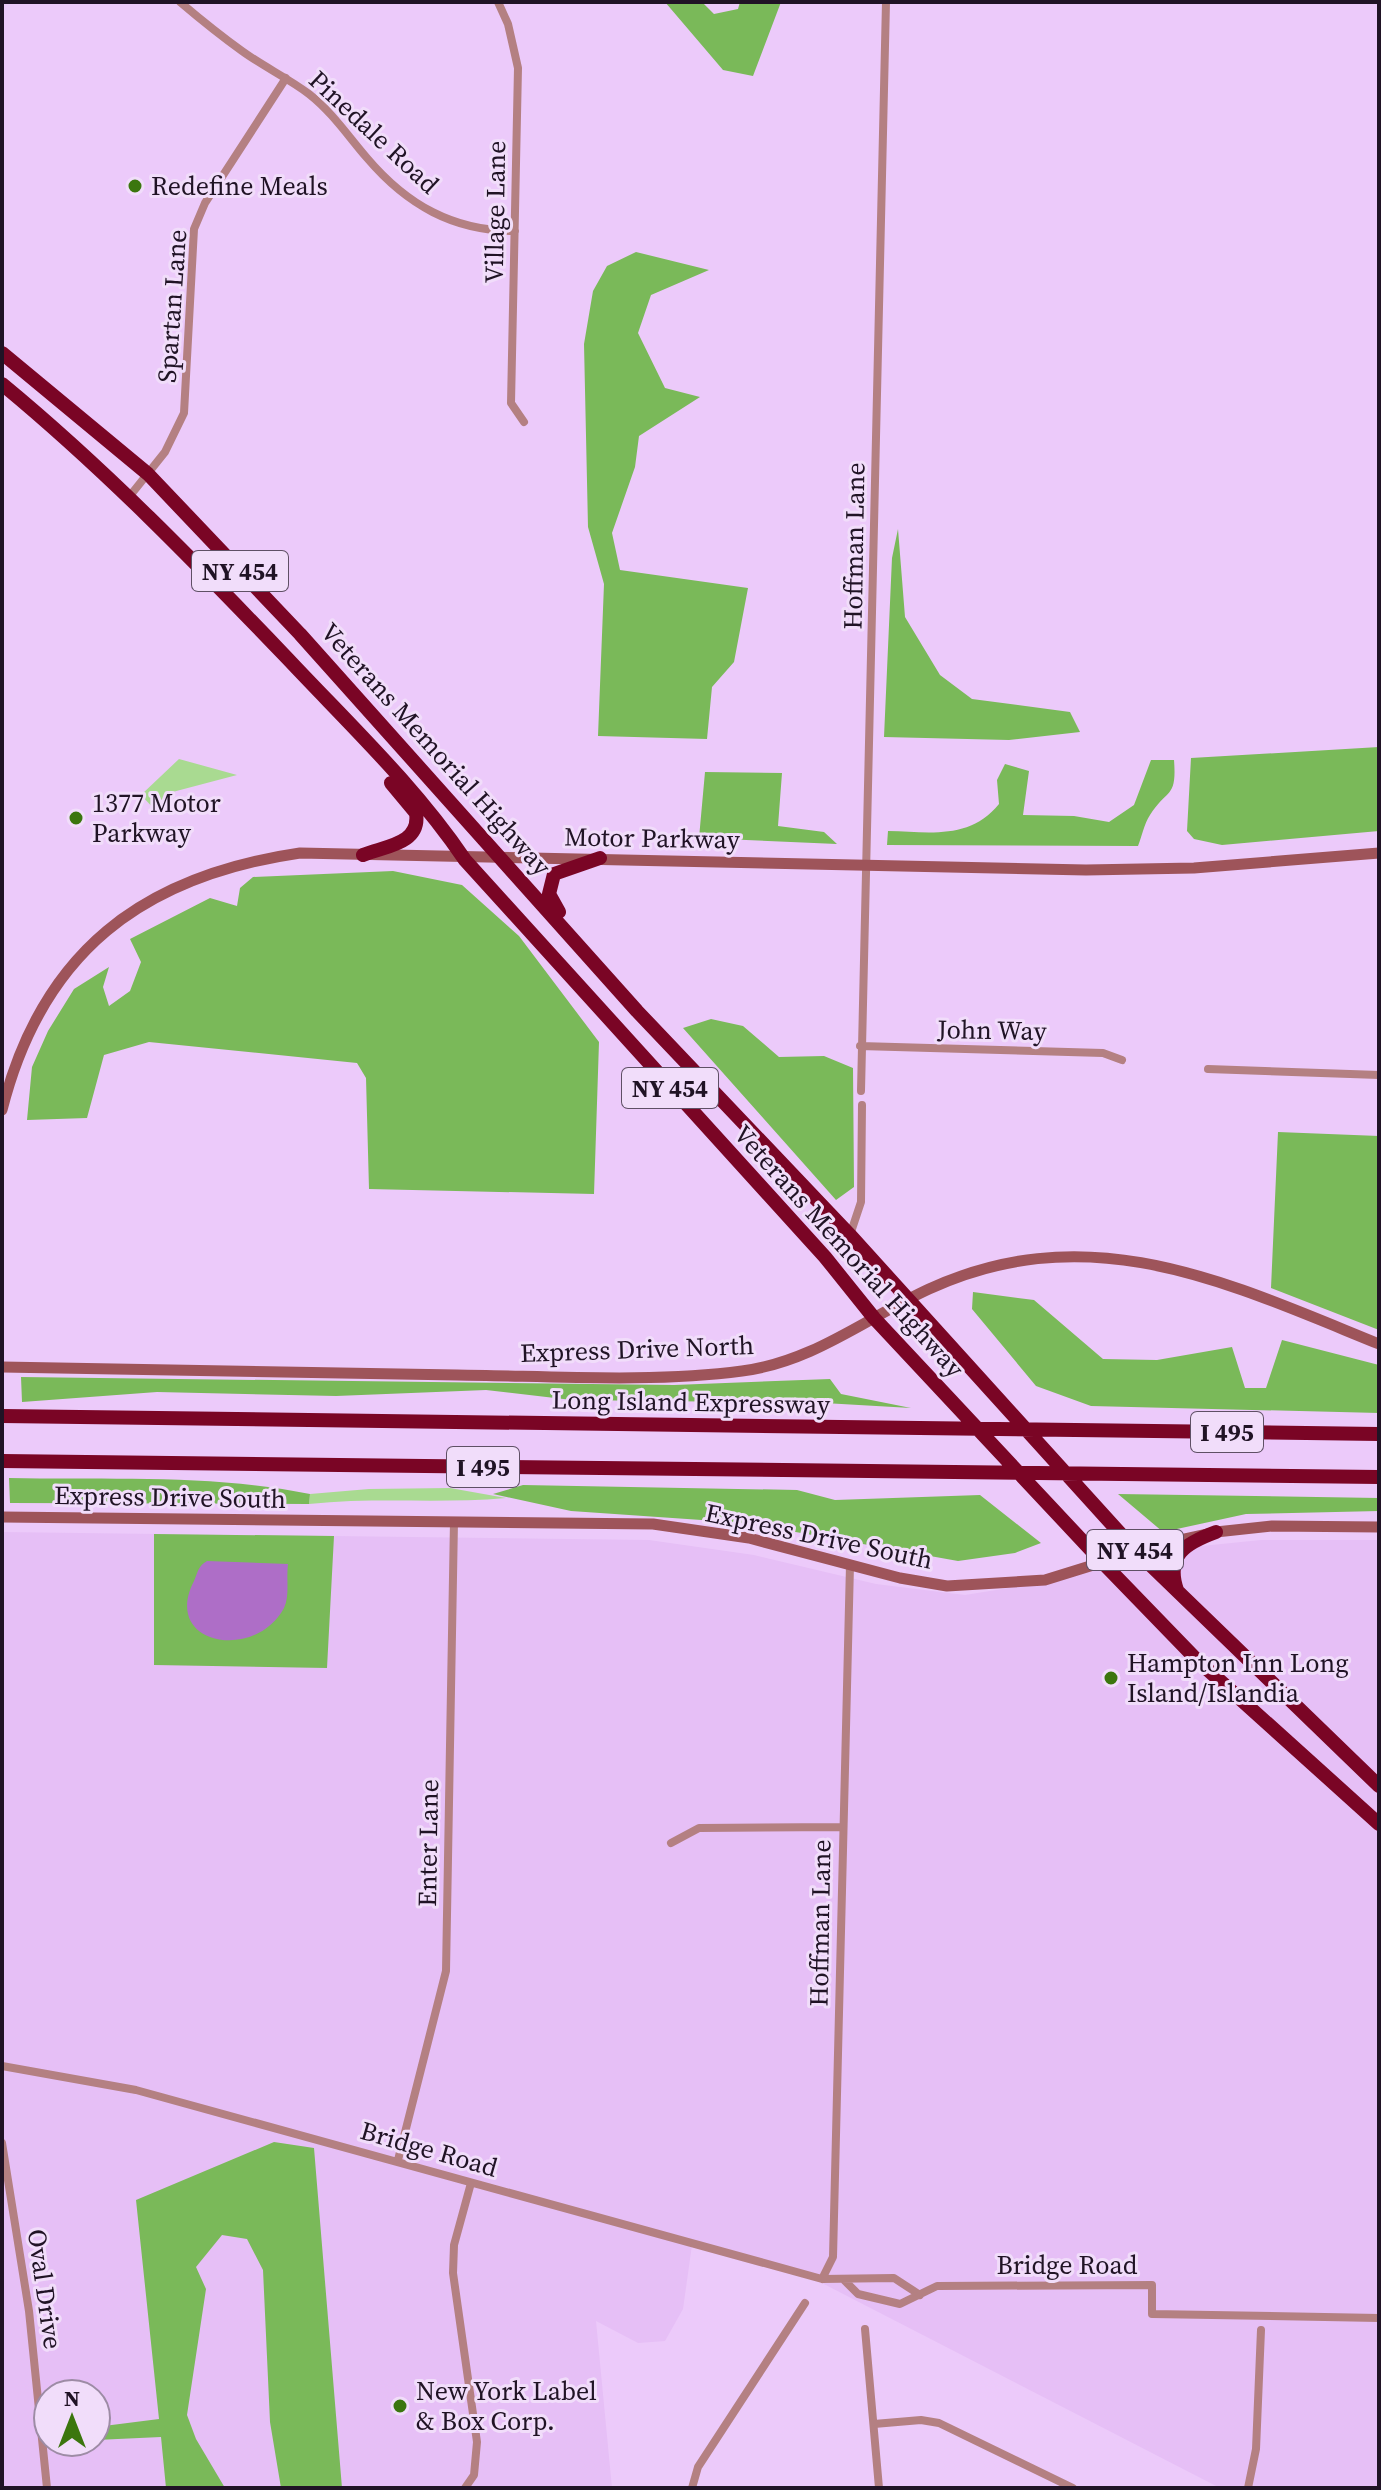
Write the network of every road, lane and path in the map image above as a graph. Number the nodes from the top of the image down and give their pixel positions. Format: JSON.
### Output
{"nodes":[{"id":1,"x":180,"y":2,"type":"edge"},
{"id":2,"x":498,"y":2,"type":"edge"},
{"id":3,"x":886,"y":2,"type":"edge"},
{"id":4,"x":286,"y":78,"type":"junction"},
{"id":5,"x":515,"y":231,"type":"junction"},
{"id":6,"x":2,"y":353,"type":"edge"},
{"id":7,"x":2,"y":384,"type":"edge"},
{"id":8,"x":524,"y":422,"type":"dead end"},
{"id":9,"x":148,"y":474,"type":"junction"},
{"id":10,"x":129,"y":497,"type":"junction"},
{"id":11,"x":358,"y":732,"type":"junction"},
{"id":12,"x":1379,"y":853,"type":"edge"},
{"id":13,"x":363,"y":855,"type":"junction"},
{"id":14,"x":600,"y":858,"type":"junction"},
{"id":15,"x":465,"y":860,"type":"junction"},
{"id":16,"x":505,"y":861,"type":"junction"},
{"id":17,"x":867,"y":864,"type":"junction"},
{"id":18,"x":604,"y":974,"type":"junction"},
{"id":19,"x":860,"y":1046,"type":"junction"},
{"id":20,"x":1122,"y":1060,"type":"dead end"},
{"id":21,"x":1208,"y":1069,"type":"dead end"},
{"id":22,"x":1379,"y":1075,"type":"edge"},
{"id":23,"x":861,"y":1091,"type":"dead end"},
{"id":24,"x":862,"y":1105,"type":"dead end"},
{"id":25,"x":2,"y":1110,"type":"edge"},
{"id":26,"x":850,"y":1235,"type":"junction"},
{"id":27,"x":907,"y":1300,"type":"junction"},
{"id":28,"x":874,"y":1318,"type":"junction"},
{"id":29,"x":1379,"y":1344,"type":"edge"},
{"id":30,"x":2,"y":1367,"type":"edge"},
{"id":31,"x":2,"y":1416,"type":"edge"},
{"id":32,"x":1379,"y":1434,"type":"edge"},
{"id":33,"x":2,"y":1461,"type":"edge"},
{"id":34,"x":1379,"y":1477,"type":"edge"},
{"id":35,"x":2,"y":1517,"type":"edge"},
{"id":36,"x":454,"y":1521,"type":"junction"},
{"id":37,"x":1379,"y":1527,"type":"edge"},
{"id":38,"x":1216,"y":1532,"type":"junction"},
{"id":39,"x":1137,"y":1552,"type":"junction"},
{"id":40,"x":1104,"y":1564,"type":"junction"},
{"id":41,"x":850,"y":1565,"type":"junction"},
{"id":42,"x":1177,"y":1590,"type":"junction"},
{"id":43,"x":1379,"y":1786,"type":"edge"},
{"id":44,"x":1379,"y":1824,"type":"edge"},
{"id":45,"x":842,"y":1827,"type":"junction"},
{"id":46,"x":671,"y":1843,"type":"dead end"},
{"id":47,"x":2,"y":2066,"type":"edge"},
{"id":48,"x":2,"y":2143,"type":"edge"},
{"id":49,"x":398,"y":2160,"type":"junction"},
{"id":50,"x":471,"y":2183,"type":"junction"},
{"id":51,"x":822,"y":2279,"type":"junction"},
{"id":52,"x":844,"y":2280,"type":"junction"},
{"id":53,"x":920,"y":2295,"type":"junction"},
{"id":54,"x":805,"y":2303,"type":"dead end"},
{"id":55,"x":1379,"y":2318,"type":"edge"},
{"id":56,"x":865,"y":2329,"type":"dead end"},
{"id":57,"x":1261,"y":2330,"type":"dead end"},
{"id":58,"x":874,"y":2424,"type":"junction"},
{"id":59,"x":47,"y":2488,"type":"edge"},
{"id":60,"x":465,"y":2488,"type":"edge"},
{"id":61,"x":692,"y":2488,"type":"edge"},
{"id":62,"x":879,"y":2488,"type":"edge"},
{"id":63,"x":1073,"y":2488,"type":"edge"},
{"id":64,"x":1248,"y":2488,"type":"edge"}],
"edges":[{"from":1,"to":4,"type":"street","name":"Pinedale Road"},
{"from":2,"to":5,"type":"street","name":"Village Lane"},
{"from":3,"to":17,"type":"street","name":"Hoffman Lane"},
{"from":4,"to":5,"type":"street","name":"Pinedale Road"},
{"from":4,"to":9,"type":"street","name":"Spartan Lane"},
{"from":5,"to":8,"type":"street","name":"Village Lane"},
{"from":6,"to":9,"type":"highway","name":"Veterans Memorial Highway","number":"NY 454"},
{"from":7,"to":10,"type":"highway","name":"Veterans Memorial Highway","number":"NY 454"},
{"from":9,"to":10,"type":"street","name":"Spartan Lane"},
{"from":9,"to":16,"type":"highway","name":"Veterans Memorial Highway","number":"NY 454"},
{"from":10,"to":11,"type":"highway","name":"Veterans Memorial Highway","number":"NY 454"},
{"from":11,"to":13,"type":"highway"},
{"from":11,"to":15,"type":"highway","name":"Veterans Memorial Highway","number":"NY 454"},
{"from":12,"to":17,"type":"main road","name":"Motor Parkway"},
{"from":13,"to":15,"type":"main road","name":"Motor Parkway"},
{"from":13,"to":25,"type":"main road","name":"Motor Parkway"},
{"from":14,"to":16,"type":"main road","name":"Motor Parkway"},
{"from":14,"to":17,"type":"main road","name":"Motor Parkway"},
{"from":14,"to":18,"type":"highway"},
{"from":15,"to":16,"type":"main road","name":"Motor Parkway"},
{"from":15,"to":28,"type":"highway","name":"Veterans Memorial Highway","number":"NY 454"},
{"from":16,"to":18,"type":"highway","name":"Veterans Memorial Highway","number":"NY 454"},
{"from":17,"to":19,"type":"street","name":"Hoffman Lane"},
{"from":18,"to":26,"type":"highway","name":"Veterans Memorial Highway","number":"NY 454"},
{"from":19,"to":20,"type":"street","name":"John Way"},
{"from":19,"to":23,"type":"street","name":"Hoffman Lane"},
{"from":21,"to":22,"type":"street"},
{"from":24,"to":26,"type":"street"},
{"from":26,"to":27,"type":"highway","name":"Veterans Memorial Highway","number":"NY 454"},
{"from":27,"to":28,"type":"main road","name":"Express Drive North"},
{"from":27,"to":29,"type":"main road","name":"Express Drive North"},
{"from":27,"to":39,"type":"highway","name":"Veterans Memorial Highway","number":"NY 454"},
{"from":28,"to":30,"type":"main road","name":"Express Drive North"},
{"from":28,"to":40,"type":"highway","name":"Veterans Memorial Highway","number":"NY 454"},
{"from":31,"to":32,"type":"highway","name":"Long Island Expressway","number":"I 495"},
{"from":33,"to":34,"type":"highway","number":"I 495"},
{"from":35,"to":36,"type":"main road","name":"Express Drive South"},
{"from":36,"to":41,"type":"main road","name":"Express Drive South"},
{"from":36,"to":49,"type":"street","name":"Enter Lane"},
{"from":37,"to":38,"type":"main road","name":"Express Drive South"},
{"from":38,"to":39,"type":"main road","name":"Express Drive South"},
{"from":38,"to":42,"type":"highway"},
{"from":39,"to":40,"type":"main road","name":"Express Drive South"},
{"from":39,"to":42,"type":"highway","name":"Veterans Memorial Highway","number":"NY 454"},
{"from":40,"to":41,"type":"main road","name":"Express Drive South"},
{"from":40,"to":44,"type":"highway","name":"Veterans Memorial Highway","number":"NY 454"},
{"from":41,"to":45,"type":"street","name":"Hoffman Lane"},
{"from":42,"to":43,"type":"highway","name":"Veterans Memorial Highway","number":"NY 454"},
{"from":45,"to":46,"type":"street"},
{"from":45,"to":51,"type":"street","name":"Hoffman Lane"},
{"from":47,"to":49,"type":"street","name":"Bridge Road"},
{"from":48,"to":59,"type":"street","name":"Oval Drive"},
{"from":49,"to":50,"type":"street","name":"Bridge Road"},
{"from":50,"to":51,"type":"street","name":"Bridge Road"},
{"from":50,"to":60,"type":"street"},
{"from":51,"to":52,"type":"street","name":"Bridge Road"},
{"from":52,"to":53,"type":"street","name":"Bridge Road"},
{"from":52,"to":53,"type":"street","name":"Bridge Road"},
{"from":53,"to":55,"type":"street","name":"Bridge Road"},
{"from":54,"to":61,"type":"street"},
{"from":56,"to":58,"type":"street"},
{"from":57,"to":64,"type":"street"},
{"from":58,"to":62,"type":"street"},
{"from":58,"to":63,"type":"street"}]}
